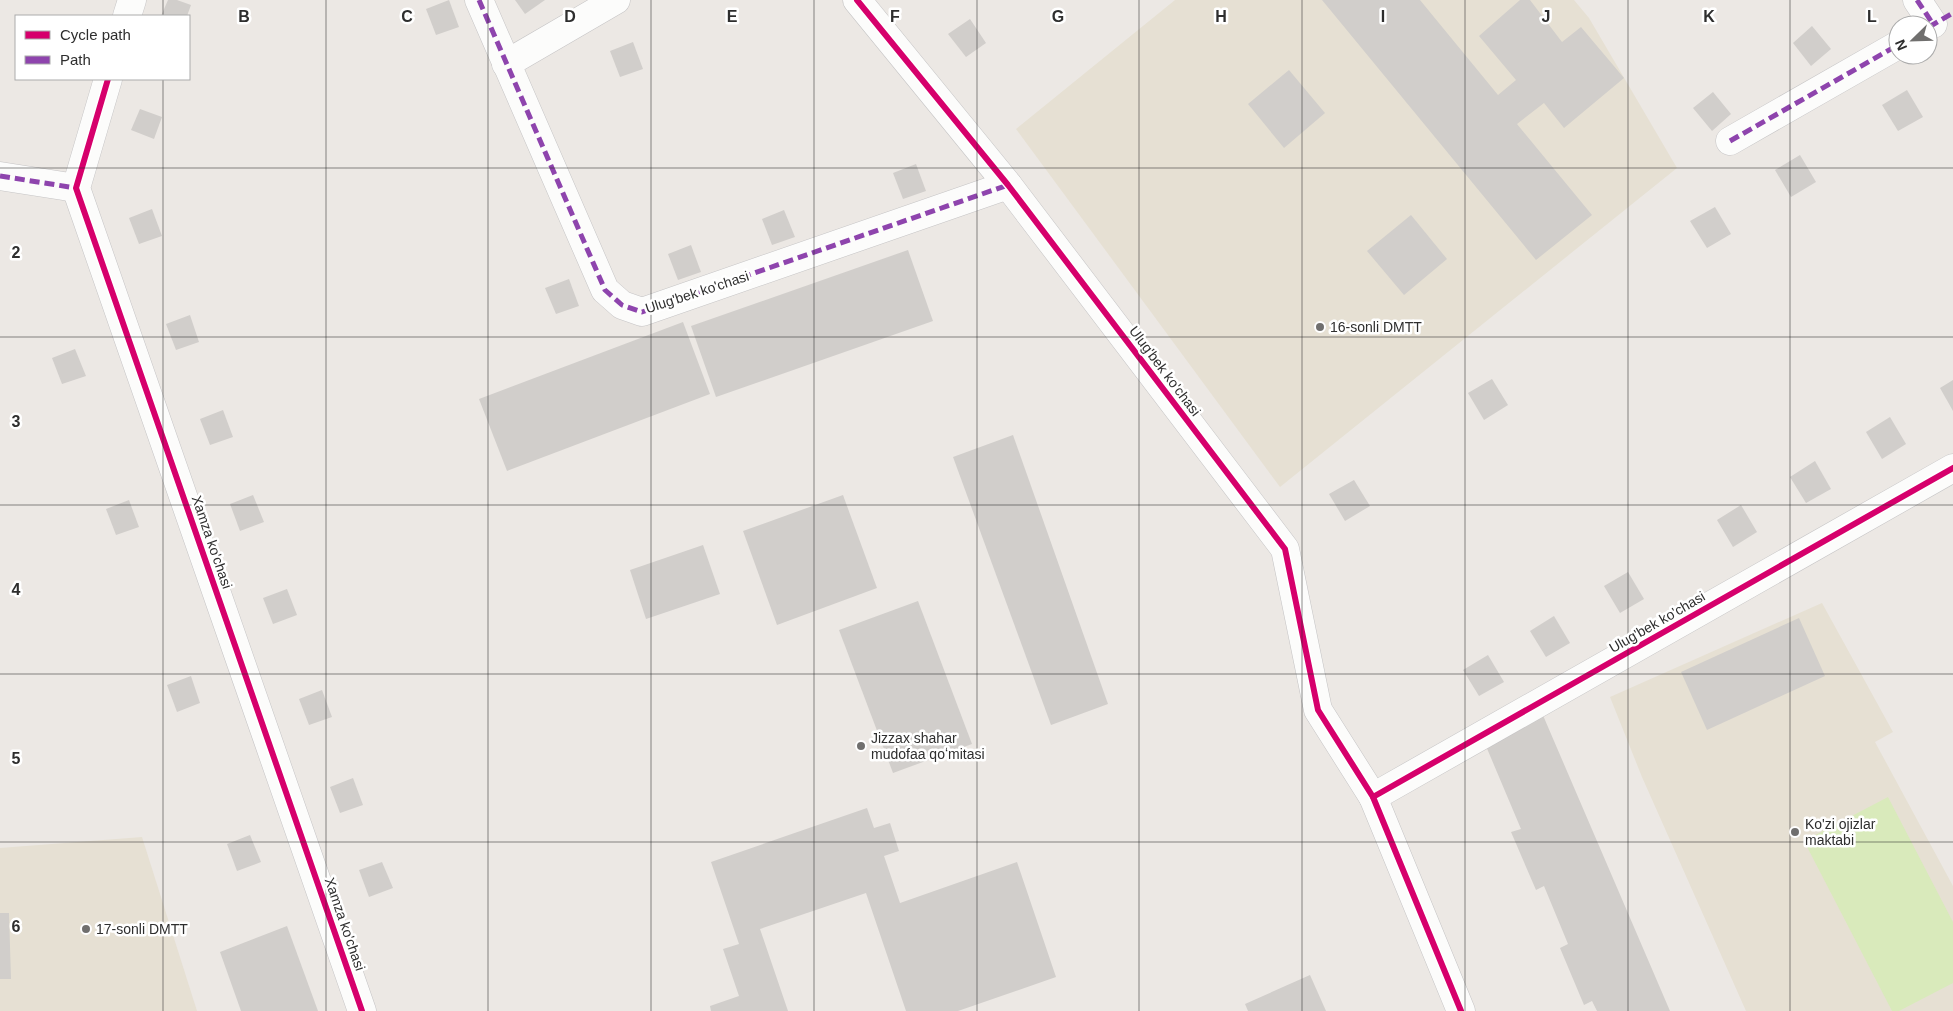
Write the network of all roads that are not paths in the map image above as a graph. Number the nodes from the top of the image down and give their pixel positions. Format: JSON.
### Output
{"nodes":[{"id":1,"x":132,"y":0,"type":"edge"},
{"id":2,"x":479,"y":0,"type":"edge"},
{"id":3,"x":616,"y":0,"type":"edge"},
{"id":4,"x":857,"y":0,"type":"edge"},
{"id":5,"x":1917,"y":0,"type":"edge"},
{"id":6,"x":127,"y":15,"type":"edge"},
{"id":7,"x":1932,"y":15,"type":"edge"},
{"id":8,"x":1888,"y":51,"type":"edge"},
{"id":9,"x":506,"y":64,"type":"junction"},
{"id":10,"x":108,"y":80,"type":"edge"},
{"id":11,"x":1730,"y":141,"type":"dead end"},
{"id":12,"x":0,"y":176,"type":"edge"},
{"id":13,"x":1008,"y":185,"type":"junction"},
{"id":14,"x":76,"y":188,"type":"junction"},
{"id":15,"x":1953,"y":468,"type":"edge"},
{"id":16,"x":1373,"y":797,"type":"junction"},
{"id":17,"x":362,"y":1011,"type":"edge"},
{"id":18,"x":1461,"y":1011,"type":"edge"}],
"edges":[{"from":1,"to":6,"type":"street"},
{"from":2,"to":9,"type":"street","name":"Ulug'bek ko'chasi"},
{"from":3,"to":9,"type":"street"},
{"from":4,"to":13,"type":"street","name":"Ulug'bek ko'chasi"},
{"from":5,"to":7,"type":"street"},
{"from":8,"to":11,"type":"street"},
{"from":9,"to":13,"type":"street","name":"Ulug'bek ko'chasi"},
{"from":10,"to":14,"type":"street"},
{"from":12,"to":14,"type":"street"},
{"from":13,"to":16,"type":"street","name":"Ulug'bek ko'chasi"},
{"from":14,"to":17,"type":"street","name":"Xamza ko'chasi"},
{"from":15,"to":16,"type":"street","name":"Ulug'bek ko'chasi"},
{"from":16,"to":18,"type":"street","name":"Ulug'bek ko'chasi"}]}
